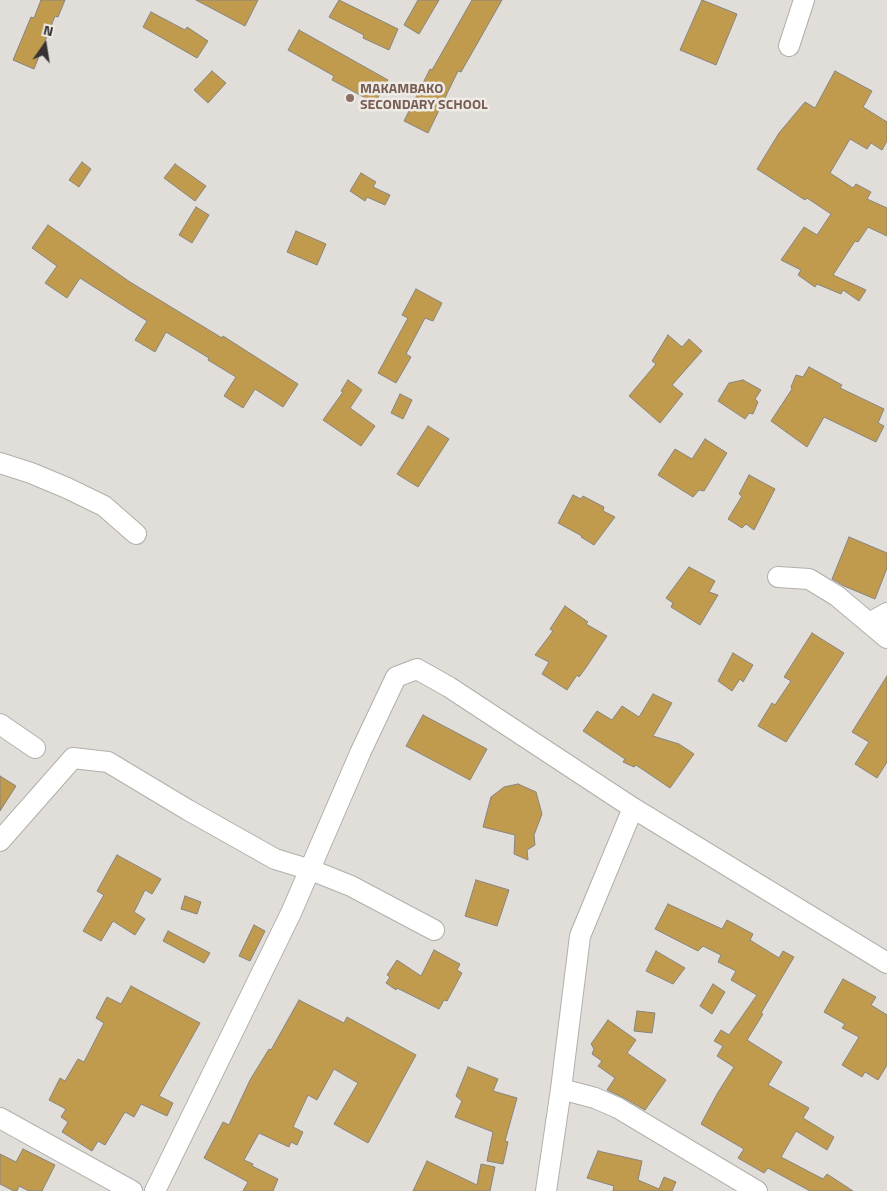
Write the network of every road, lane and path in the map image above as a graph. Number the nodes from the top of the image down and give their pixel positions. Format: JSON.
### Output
{"nodes":[{"id":1,"x":804,"y":0,"type":"edge"},
{"id":2,"x":789,"y":46,"type":"dead end"},
{"id":3,"x":0,"y":463,"type":"edge"},
{"id":4,"x":136,"y":534,"type":"dead end"},
{"id":5,"x":778,"y":577,"type":"dead end"},
{"id":6,"x":887,"y":613,"type":"edge"},
{"id":7,"x":868,"y":623,"type":"junction"},
{"id":8,"x":887,"y":638,"type":"edge"},
{"id":9,"x":0,"y":724,"type":"edge"},
{"id":10,"x":35,"y":748,"type":"dead end"},
{"id":11,"x":633,"y":808,"type":"junction"},
{"id":12,"x":0,"y":841,"type":"edge"},
{"id":13,"x":311,"y":870,"type":"junction"},
{"id":14,"x":434,"y":930,"type":"dead end"},
{"id":15,"x":887,"y":963,"type":"edge"},
{"id":16,"x":561,"y":1089,"type":"junction"},
{"id":17,"x":0,"y":1118,"type":"edge"},
{"id":18,"x":132,"y":1191,"type":"edge"},
{"id":19,"x":154,"y":1191,"type":"edge"},
{"id":20,"x":546,"y":1191,"type":"edge"},
{"id":21,"x":757,"y":1191,"type":"edge"}],
"edges":[{"from":1,"to":2,"type":"street"},
{"from":3,"to":4,"type":"street"},
{"from":5,"to":7,"type":"street"},
{"from":6,"to":7,"type":"street"},
{"from":7,"to":8,"type":"street"},
{"from":9,"to":10,"type":"street"},
{"from":11,"to":13,"type":"street"},
{"from":11,"to":15,"type":"street"},
{"from":11,"to":16,"type":"street"},
{"from":12,"to":13,"type":"street"},
{"from":13,"to":14,"type":"street"},
{"from":13,"to":19,"type":"street"},
{"from":16,"to":20,"type":"street"},
{"from":16,"to":21,"type":"street"},
{"from":17,"to":18,"type":"street"}]}
